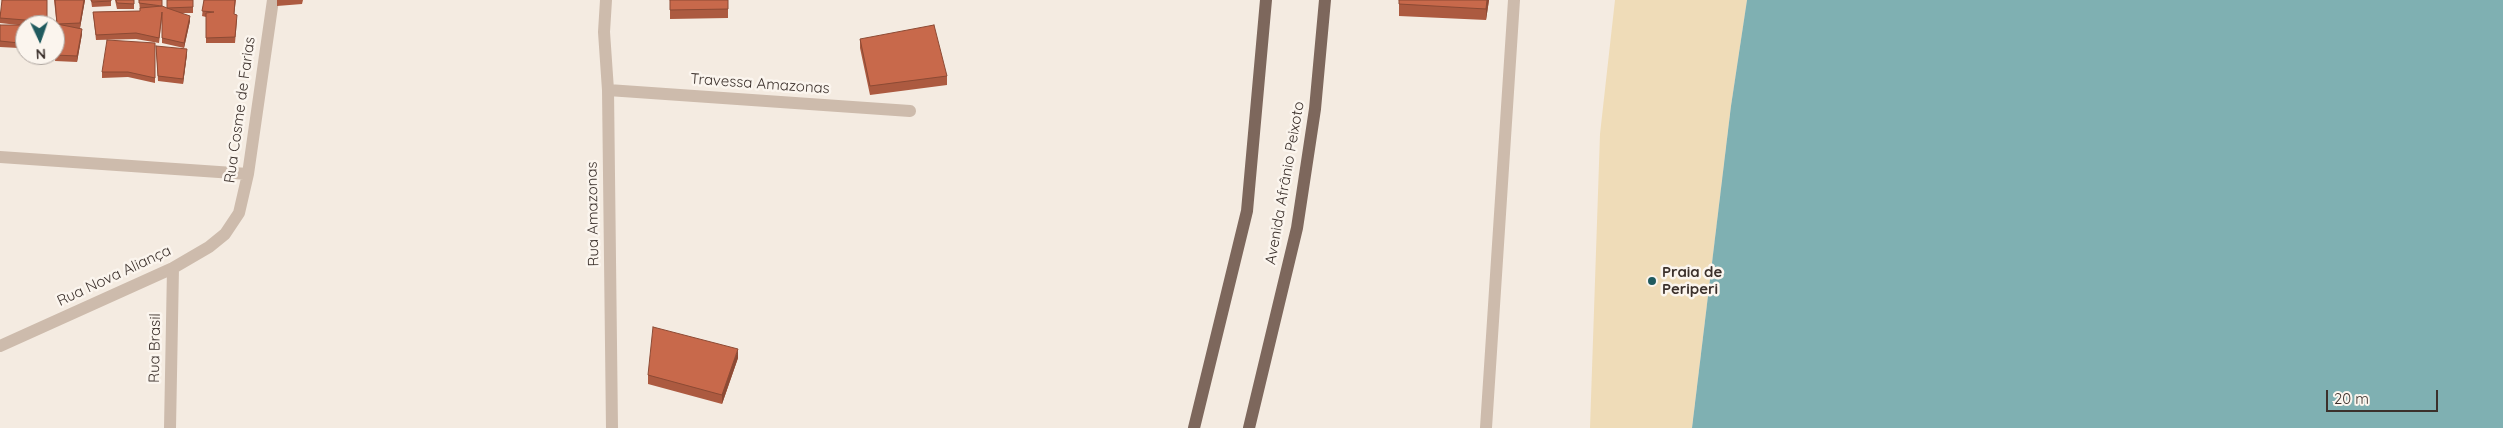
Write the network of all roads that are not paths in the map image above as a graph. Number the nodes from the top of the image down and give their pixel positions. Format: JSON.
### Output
{"nodes":[{"id":1,"x":273,"y":0,"type":"edge"},
{"id":2,"x":606,"y":0,"type":"edge"},
{"id":3,"x":1266,"y":0,"type":"edge"},
{"id":4,"x":1325,"y":0,"type":"edge"},
{"id":5,"x":1514,"y":0,"type":"edge"},
{"id":6,"x":608,"y":90,"type":"junction"},
{"id":7,"x":910,"y":111,"type":"dead end"},
{"id":8,"x":0,"y":157,"type":"edge"},
{"id":9,"x":248,"y":174,"type":"junction"},
{"id":10,"x":234,"y":223,"type":"joint"},
{"id":11,"x":173,"y":268,"type":"junction"},
{"id":12,"x":0,"y":346,"type":"edge"},
{"id":13,"x":170,"y":428,"type":"edge"},
{"id":14,"x":612,"y":428,"type":"edge"},
{"id":15,"x":1194,"y":428,"type":"edge"},
{"id":16,"x":1249,"y":428,"type":"edge"},
{"id":17,"x":1486,"y":428,"type":"edge"}],
"edges":[{"from":1,"to":9,"type":"street","name":"Rua Cosme de Farias"},
{"from":2,"to":6,"type":"street","name":"Rua Amazonas"},
{"from":3,"to":15,"type":"main road"},
{"from":4,"to":16,"type":"main road","name":"Avenida Afrânio Peixoto"},
{"from":5,"to":17,"type":"street"},
{"from":6,"to":7,"type":"street","name":"Travessa Amazonas"},
{"from":6,"to":14,"type":"street","name":"Rua Amazonas"},
{"from":8,"to":9,"type":"street"},
{"from":9,"to":10,"type":"street","name":"Rua Cosme de Farias"},
{"from":10,"to":11,"type":"street","name":"Rua Nova Aliança"},
{"from":11,"to":12,"type":"street","name":"Rua Nova Aliança"},
{"from":11,"to":13,"type":"street","name":"Rua Brasil"}]}
